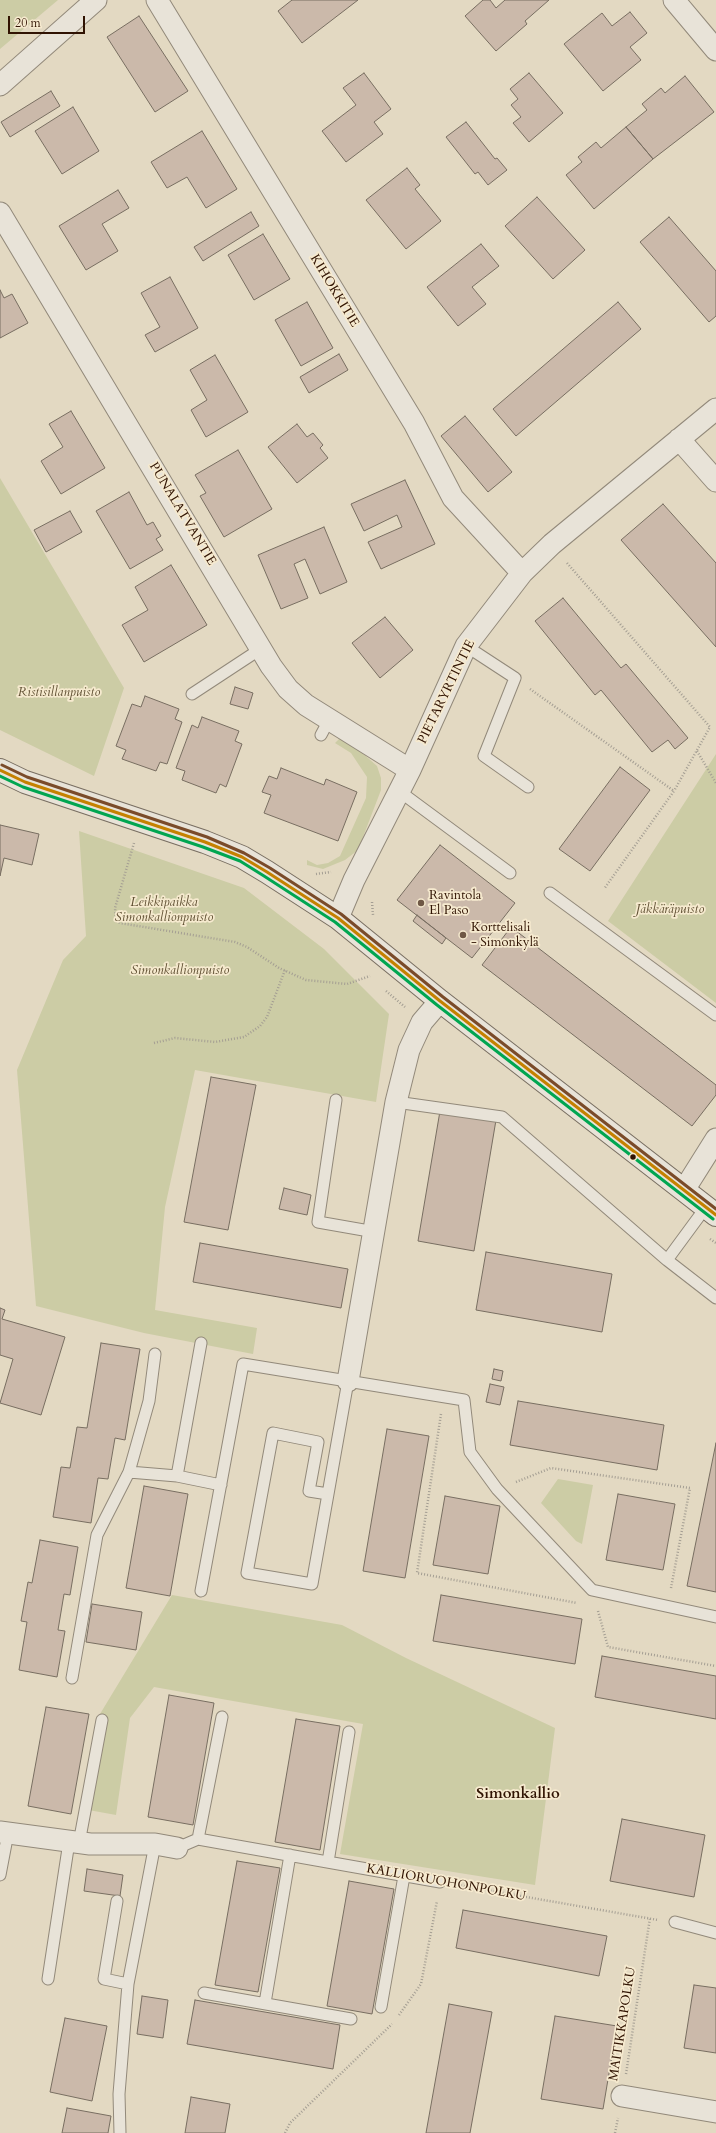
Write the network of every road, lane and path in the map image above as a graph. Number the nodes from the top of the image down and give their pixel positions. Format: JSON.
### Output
{"nodes":[{"id":1,"x":96,"y":0,"type":"edge"},
{"id":2,"x":157,"y":0,"type":"edge"},
{"id":3,"x":674,"y":0,"type":"edge"},
{"id":4,"x":716,"y":50,"type":"edge"},
{"id":5,"x":0,"y":85,"type":"edge"},
{"id":6,"x":0,"y":213,"type":"edge"},
{"id":7,"x":716,"y":409,"type":"edge"},
{"id":8,"x":679,"y":439,"type":"junction"},
{"id":9,"x":716,"y":481,"type":"edge"},
{"id":10,"x":552,"y":544,"type":"junction"},
{"id":11,"x":522,"y":574,"type":"junction"},
{"id":12,"x":466,"y":646,"type":"junction"},
{"id":13,"x":262,"y":648,"type":"junction"},
{"id":14,"x":515,"y":678,"type":"junction"},
{"id":15,"x":192,"y":694,"type":"dead end"},
{"id":16,"x":697,"y":750,"type":"junction"},
{"id":17,"x":0,"y":770,"type":"edge"},
{"id":18,"x":410,"y":770,"type":"junction"},
{"id":19,"x":716,"y":783,"type":"edge"},
{"id":20,"x":528,"y":787,"type":"dead end"},
{"id":21,"x":399,"y":791,"type":"junction"},
{"id":22,"x":674,"y":791,"type":"junction"},
{"id":23,"x":135,"y":839,"type":"dead end"},
{"id":24,"x":510,"y":873,"type":"dead end"},
{"id":25,"x":604,"y":888,"type":"dead end"},
{"id":26,"x":550,"y":893,"type":"dead end"},
{"id":27,"x":338,"y":918,"type":"junction"},
{"id":28,"x":285,"y":970,"type":"junction"},
{"id":29,"x":366,"y":971,"type":"dead end"},
{"id":30,"x":370,"y":976,"type":"junction"},
{"id":31,"x":375,"y":980,"type":"dead end"},
{"id":32,"x":385,"y":990,"type":"dead end"},
{"id":33,"x":440,"y":1001,"type":"junction"},
{"id":34,"x":716,"y":1015,"type":"edge"},
{"id":35,"x":422,"y":1022,"type":"junction"},
{"id":36,"x":154,"y":1043,"type":"dead end"},
{"id":37,"x":336,"y":1100,"type":"dead end"},
{"id":38,"x":396,"y":1102,"type":"junction"},
{"id":39,"x":716,"y":1139,"type":"edge"},
{"id":40,"x":684,"y":1190,"type":"junction"},
{"id":41,"x":711,"y":1211,"type":"edge"},
{"id":42,"x":375,"y":1232,"type":"junction"},
{"id":43,"x":667,"y":1260,"type":"junction"},
{"id":44,"x":716,"y":1298,"type":"edge"},
{"id":45,"x":201,"y":1343,"type":"dead end"},
{"id":46,"x":155,"y":1354,"type":"dead end"},
{"id":47,"x":348,"y":1381,"type":"junction"},
{"id":48,"x":442,"y":1396,"type":"junction"},
{"id":49,"x":129,"y":1472,"type":"junction"},
{"id":50,"x":177,"y":1476,"type":"junction"},
{"id":51,"x":221,"y":1485,"type":"junction"},
{"id":52,"x":497,"y":1489,"type":"junction"},
{"id":53,"x":328,"y":1494,"type":"junction"},
{"id":54,"x":201,"y":1591,"type":"dead end"},
{"id":55,"x":581,"y":1603,"type":"dead end"},
{"id":56,"x":596,"y":1606,"type":"dead end"},
{"id":57,"x":668,"y":1607,"type":"junction"},
{"id":58,"x":716,"y":1617,"type":"edge"},
{"id":59,"x":716,"y":1666,"type":"edge"},
{"id":60,"x":72,"y":1678,"type":"dead end"},
{"id":61,"x":222,"y":1717,"type":"dead end"},
{"id":62,"x":102,"y":1720,"type":"dead end"},
{"id":63,"x":349,"y":1732,"type":"dead end"},
{"id":64,"x":4,"y":1832,"type":"edge"},
{"id":65,"x":198,"y":1839,"type":"junction"},
{"id":66,"x":74,"y":1842,"type":"junction"},
{"id":67,"x":155,"y":1844,"type":"junction"},
{"id":68,"x":177,"y":1848,"type":"joint"},
{"id":69,"x":290,"y":1856,"type":"junction"},
{"id":70,"x":328,"y":1862,"type":"junction"},
{"id":71,"x":0,"y":1875,"type":"edge"},
{"id":72,"x":404,"y":1876,"type":"junction"},
{"id":73,"x":440,"y":1882,"type":"joint"},
{"id":74,"x":117,"y":1901,"type":"dead end"},
{"id":75,"x":650,"y":1918,"type":"junction"},
{"id":76,"x":675,"y":1922,"type":"joint"},
{"id":77,"x":716,"y":1933,"type":"edge"},
{"id":78,"x":48,"y":1979,"type":"dead end"},
{"id":79,"x":128,"y":1984,"type":"junction"},
{"id":80,"x":204,"y":1993,"type":"dead end"},
{"id":81,"x":265,"y":2003,"type":"junction"},
{"id":82,"x":381,"y":2007,"type":"dead end"},
{"id":83,"x":351,"y":2019,"type":"dead end"},
{"id":84,"x":622,"y":2096,"type":"junction"},
{"id":85,"x":716,"y":2112,"type":"edge"},
{"id":86,"x":120,"y":2133,"type":"edge"},
{"id":87,"x":615,"y":2133,"type":"edge"}],
"edges":[{"from":1,"to":5,"type":"street"},
{"from":2,"to":11,"type":"street","name":"KIHOKKITIE"},
{"from":3,"to":4,"type":"street"},
{"from":6,"to":13,"type":"street","name":"PUNALATVANTIE"},
{"from":7,"to":8,"type":"street","name":"PIETARYRTINTIE"},
{"from":8,"to":9,"type":"street"},
{"from":8,"to":10,"type":"street","name":"PIETARYRTINTIE"},
{"from":10,"to":11,"type":"street","name":"PIETARYRTINTIE"},
{"from":10,"to":16,"type":"path"},
{"from":11,"to":12,"type":"street","name":"PIETARYRTINTIE"},
{"from":12,"to":14,"type":"lane"},
{"from":12,"to":18,"type":"street","name":"PIETARYRTINTIE"},
{"from":13,"to":15,"type":"lane"},
{"from":13,"to":18,"type":"street","name":"PUNALATVANTIE"},
{"from":14,"to":20,"type":"lane"},
{"from":14,"to":22,"type":"path"},
{"from":16,"to":19,"type":"path"},
{"from":16,"to":22,"type":"path"},
{"from":17,"to":27,"type":"main road"},
{"from":18,"to":21,"type":"street","name":"PIETARYRTINTIE"},
{"from":21,"to":24,"type":"lane"},
{"from":21,"to":27,"type":"street","name":"PIETARYRTINTIE"},
{"from":22,"to":25,"type":"path"},
{"from":23,"to":28,"type":"path"},
{"from":26,"to":34,"type":"lane"},
{"from":27,"to":33,"type":"main road"},
{"from":28,"to":30,"type":"path"},
{"from":28,"to":36,"type":"path"},
{"from":29,"to":30,"type":"path"},
{"from":30,"to":31,"type":"path"},
{"from":32,"to":35,"type":"path"},
{"from":33,"to":35,"type":"street"},
{"from":33,"to":40,"type":"main road"},
{"from":35,"to":38,"type":"street"},
{"from":37,"to":42,"type":"lane"},
{"from":38,"to":42,"type":"street"},
{"from":38,"to":43,"type":"lane"},
{"from":39,"to":40,"type":"street"},
{"from":40,"to":41,"type":"main road"},
{"from":41,"to":43,"type":"lane"},
{"from":42,"to":47,"type":"street"},
{"from":43,"to":44,"type":"lane"},
{"from":45,"to":50,"type":"lane"},
{"from":46,"to":49,"type":"lane"},
{"from":47,"to":48,"type":"lane"},
{"from":47,"to":51,"type":"lane"},
{"from":47,"to":53,"type":"lane"},
{"from":48,"to":52,"type":"lane"},
{"from":48,"to":55,"type":"path"},
{"from":49,"to":50,"type":"lane"},
{"from":49,"to":60,"type":"lane"},
{"from":50,"to":51,"type":"lane"},
{"from":51,"to":54,"type":"lane"},
{"from":52,"to":57,"type":"lane"},
{"from":52,"to":57,"type":"path"},
{"from":53,"to":53,"type":"lane"},
{"from":56,"to":59,"type":"path"},
{"from":57,"to":58,"type":"lane"},
{"from":61,"to":65,"type":"lane"},
{"from":62,"to":66,"type":"lane"},
{"from":63,"to":70,"type":"lane"},
{"from":64,"to":66,"type":"street"},
{"from":64,"to":71,"type":"lane"},
{"from":65,"to":68,"type":"lane"},
{"from":65,"to":69,"type":"lane","name":"KALLIORUOHONPOLKU"},
{"from":66,"to":67,"type":"street"},
{"from":66,"to":78,"type":"lane"},
{"from":67,"to":68,"type":"street"},
{"from":67,"to":79,"type":"lane"},
{"from":69,"to":70,"type":"lane","name":"KALLIORUOHONPOLKU"},
{"from":69,"to":81,"type":"lane"},
{"from":70,"to":72,"type":"lane","name":"KALLIORUOHONPOLKU"},
{"from":72,"to":73,"type":"lane","name":"KALLIORUOHONPOLKU"},
{"from":72,"to":82,"type":"lane"},
{"from":73,"to":75,"type":"path","name":"KALLIORUOHONPOLKU"},
{"from":74,"to":79,"type":"lane"},
{"from":75,"to":76,"type":"path","name":"KALLIORUOHONPOLKU"},
{"from":75,"to":84,"type":"path","name":"MAITIKKAPOLKU"},
{"from":76,"to":77,"type":"lane"},
{"from":79,"to":86,"type":"lane"},
{"from":80,"to":81,"type":"lane"},
{"from":81,"to":83,"type":"lane"},
{"from":84,"to":85,"type":"street"},
{"from":84,"to":87,"type":"path","name":"MAITIKKAPOLKU"}]}
